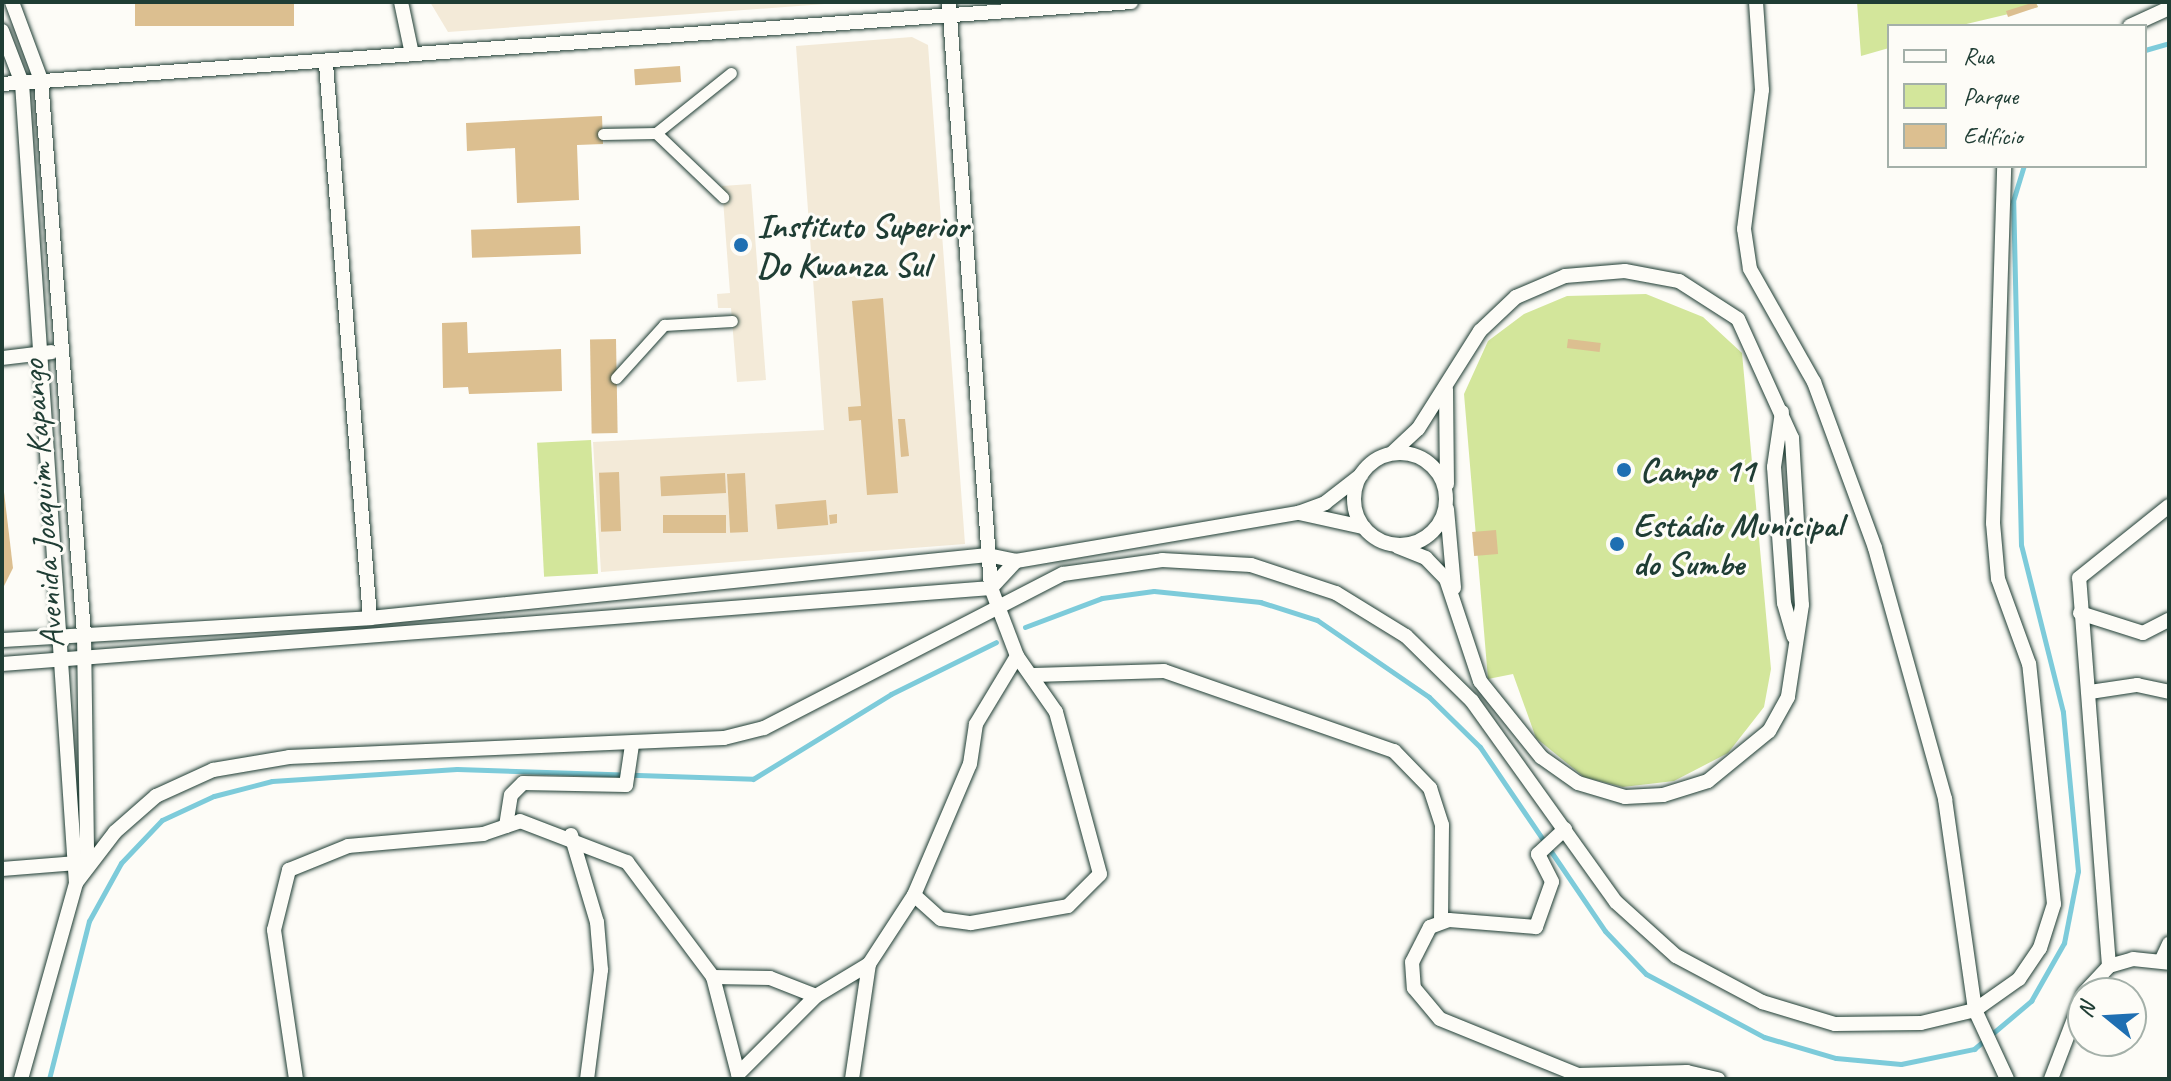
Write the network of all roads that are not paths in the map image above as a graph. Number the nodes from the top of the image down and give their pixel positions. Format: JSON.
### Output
{"nodes":[{"id":1,"x":12,"y":2,"type":"edge"},
{"id":2,"x":401,"y":2,"type":"edge"},
{"id":3,"x":1131,"y":2,"type":"edge"},
{"id":4,"x":1756,"y":2,"type":"edge"},
{"id":5,"x":2169,"y":8,"type":"edge"},
{"id":6,"x":950,"y":9,"type":"edge"},
{"id":7,"x":2134,"y":24,"type":"edge"},
{"id":8,"x":2,"y":31,"type":"edge"},
{"id":9,"x":412,"y":54,"type":"junction"},
{"id":10,"x":326,"y":64,"type":"junction"},
{"id":11,"x":731,"y":73,"type":"dead end"},
{"id":12,"x":41,"y":80,"type":"junction"},
{"id":13,"x":22,"y":83,"type":"junction"},
{"id":14,"x":2,"y":84,"type":"edge"},
{"id":15,"x":656,"y":133,"type":"junction"},
{"id":16,"x":603,"y":134,"type":"dead end"},
{"id":17,"x":2004,"y":168,"type":"edge"},
{"id":18,"x":723,"y":197,"type":"dead end"},
{"id":19,"x":732,"y":321,"type":"dead end"},
{"id":20,"x":61,"y":351,"type":"junction"},
{"id":21,"x":43,"y":353,"type":"junction"},
{"id":22,"x":2,"y":358,"type":"edge"},
{"id":23,"x":616,"y":378,"type":"dead end"},
{"id":24,"x":1446,"y":388,"type":"junction"},
{"id":25,"x":1783,"y":407,"type":"junction"},
{"id":26,"x":1392,"y":453,"type":"junction"},
{"id":27,"x":1361,"y":475,"type":"junction"},
{"id":28,"x":1447,"y":501,"type":"junction"},
{"id":29,"x":2169,"y":506,"type":"edge"},
{"id":30,"x":1298,"y":513,"type":"junction"},
{"id":31,"x":1363,"y":527,"type":"junction"},
{"id":32,"x":1397,"y":546,"type":"junction"},
{"id":33,"x":988,"y":555,"type":"junction"},
{"id":34,"x":1016,"y":561,"type":"junction"},
{"id":35,"x":993,"y":596,"type":"junction"},
{"id":36,"x":1455,"y":600,"type":"junction"},
{"id":37,"x":2080,"y":613,"type":"junction"},
{"id":38,"x":370,"y":618,"type":"junction"},
{"id":39,"x":2169,"y":620,"type":"edge"},
{"id":40,"x":84,"y":634,"type":"junction"},
{"id":41,"x":65,"y":636,"type":"junction"},
{"id":42,"x":2,"y":640,"type":"edge"},
{"id":43,"x":1796,"y":645,"type":"junction"},
{"id":44,"x":1017,"y":656,"type":"junction"},
{"id":45,"x":84,"y":657,"type":"junction"},
{"id":46,"x":65,"y":658,"type":"junction"},
{"id":47,"x":2,"y":664,"type":"edge"},
{"id":48,"x":1034,"y":675,"type":"junction"},
{"id":49,"x":2090,"y":692,"type":"junction"},
{"id":50,"x":2169,"y":692,"type":"edge"},
{"id":51,"x":632,"y":749,"type":"junction"},
{"id":52,"x":506,"y":826,"type":"junction"},
{"id":53,"x":1561,"y":832,"type":"junction"},
{"id":54,"x":571,"y":835,"type":"junction"},
{"id":55,"x":70,"y":863,"type":"junction"},
{"id":56,"x":87,"y":863,"type":"junction"},
{"id":57,"x":2,"y":869,"type":"edge"},
{"id":58,"x":76,"y":883,"type":"junction"},
{"id":59,"x":914,"y":895,"type":"junction"},
{"id":60,"x":1441,"y":922,"type":"junction"},
{"id":61,"x":2169,"y":944,"type":"edge"},
{"id":62,"x":2165,"y":961,"type":"edge"},
{"id":63,"x":869,"y":964,"type":"junction"},
{"id":64,"x":2109,"y":966,"type":"junction"},
{"id":65,"x":713,"y":977,"type":"junction"},
{"id":66,"x":2099,"y":977,"type":"edge"},
{"id":67,"x":816,"y":996,"type":"junction"},
{"id":68,"x":1975,"y":1010,"type":"junction"},
{"id":69,"x":2067,"y":1038,"type":"edge"},
{"id":70,"x":737,"y":1076,"type":"edge"},
{"id":71,"x":1686,"y":1076,"type":"edge"},
{"id":72,"x":21,"y":1079,"type":"edge"},
{"id":73,"x":296,"y":1079,"type":"edge"},
{"id":74,"x":587,"y":1079,"type":"edge"},
{"id":75,"x":852,"y":1079,"type":"edge"},
{"id":76,"x":1718,"y":1079,"type":"edge"},
{"id":77,"x":2007,"y":1079,"type":"edge"},
{"id":78,"x":2051,"y":1079,"type":"edge"}],
"edges":[{"from":1,"to":12,"type":"street","name":"Avenida Joaquim Kapango"},
{"from":2,"to":9,"type":"street"},
{"from":3,"to":6,"type":"street"},
{"from":4,"to":68,"type":"street"},
{"from":5,"to":7,"type":"street"},
{"from":6,"to":9,"type":"street"},
{"from":6,"to":33,"type":"street"},
{"from":8,"to":13,"type":"street","name":"Avenida Joaquim Kapango"},
{"from":9,"to":10,"type":"street"},
{"from":10,"to":12,"type":"street"},
{"from":10,"to":38,"type":"street"},
{"from":11,"to":15,"type":"street"},
{"from":12,"to":13,"type":"street"},
{"from":12,"to":20,"type":"street","name":"Avenida Joaquim Kapango"},
{"from":13,"to":14,"type":"street"},
{"from":13,"to":21,"type":"street","name":"Avenida Joaquim Kapango"},
{"from":15,"to":16,"type":"street"},
{"from":15,"to":18,"type":"street"},
{"from":17,"to":68,"type":"street"},
{"from":19,"to":23,"type":"street"},
{"from":20,"to":21,"type":"street"},
{"from":20,"to":40,"type":"street","name":"Avenida Joaquim Kapango"},
{"from":21,"to":22,"type":"street"},
{"from":21,"to":41,"type":"street","name":"Avenida Joaquim Kapango"},
{"from":24,"to":25,"type":"street"},
{"from":24,"to":26,"type":"street"},
{"from":24,"to":28,"type":"street"},
{"from":25,"to":43,"type":"street"},
{"from":25,"to":43,"type":"street"},
{"from":26,"to":27,"type":"street"},
{"from":26,"to":28,"type":"street"},
{"from":27,"to":30,"type":"street"},
{"from":27,"to":31,"type":"street"},
{"from":28,"to":32,"type":"street"},
{"from":28,"to":36,"type":"street"},
{"from":29,"to":37,"type":"street"},
{"from":30,"to":31,"type":"street"},
{"from":30,"to":34,"type":"street"},
{"from":31,"to":32,"type":"street"},
{"from":32,"to":36,"type":"street"},
{"from":33,"to":34,"type":"street"},
{"from":33,"to":35,"type":"street"},
{"from":33,"to":38,"type":"street"},
{"from":34,"to":35,"type":"street"},
{"from":35,"to":44,"type":"street"},
{"from":35,"to":45,"type":"street"},
{"from":35,"to":51,"type":"street"},
{"from":35,"to":53,"type":"street"},
{"from":36,"to":43,"type":"street"},
{"from":37,"to":39,"type":"street"},
{"from":37,"to":49,"type":"street"},
{"from":38,"to":40,"type":"street"},
{"from":40,"to":41,"type":"street"},
{"from":40,"to":45,"type":"street","name":"Avenida Joaquim Kapango"},
{"from":41,"to":42,"type":"street"},
{"from":41,"to":46,"type":"street","name":"Avenida Joaquim Kapango"},
{"from":44,"to":48,"type":"street"},
{"from":44,"to":59,"type":"street"},
{"from":45,"to":46,"type":"street"},
{"from":45,"to":56,"type":"street","name":"Avenida Joaquim Kapango"},
{"from":46,"to":47,"type":"street"},
{"from":46,"to":55,"type":"street","name":"Avenida Joaquim Kapango"},
{"from":48,"to":59,"type":"street"},
{"from":48,"to":60,"type":"street"},
{"from":49,"to":50,"type":"street"},
{"from":49,"to":64,"type":"street"},
{"from":51,"to":52,"type":"street"},
{"from":51,"to":56,"type":"street"},
{"from":52,"to":54,"type":"street"},
{"from":52,"to":73,"type":"street"},
{"from":53,"to":60,"type":"street"},
{"from":53,"to":68,"type":"street"},
{"from":54,"to":65,"type":"street"},
{"from":54,"to":74,"type":"street"},
{"from":55,"to":56,"type":"street"},
{"from":55,"to":57,"type":"street"},
{"from":55,"to":58,"type":"street","name":"Avenida Joaquim Kapango"},
{"from":56,"to":58,"type":"street"},
{"from":58,"to":72,"type":"street"},
{"from":59,"to":63,"type":"street"},
{"from":60,"to":71,"type":"street"},
{"from":61,"to":62,"type":"street"},
{"from":62,"to":64,"type":"street"},
{"from":63,"to":67,"type":"street"},
{"from":63,"to":75,"type":"street"},
{"from":64,"to":66,"type":"street"},
{"from":65,"to":67,"type":"street"},
{"from":65,"to":70,"type":"street"},
{"from":67,"to":70,"type":"street"},
{"from":68,"to":77,"type":"street"},
{"from":69,"to":78,"type":"street"},
{"from":71,"to":76,"type":"street"}]}
